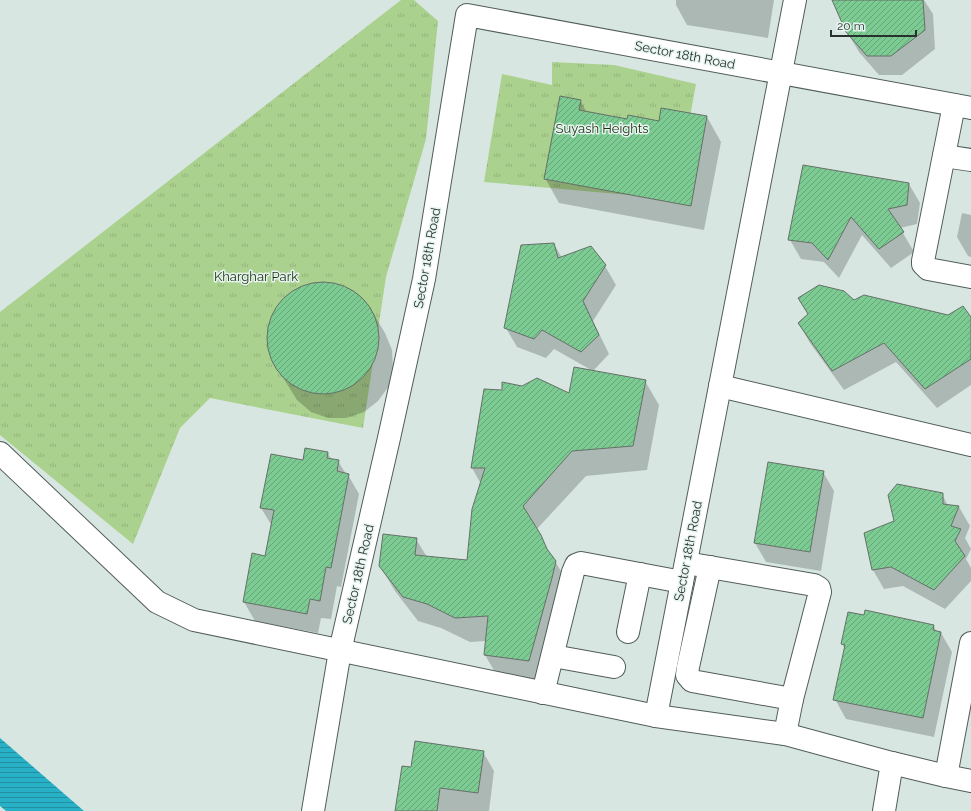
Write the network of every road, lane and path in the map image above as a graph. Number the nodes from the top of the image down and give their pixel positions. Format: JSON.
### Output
{"nodes":[{"id":1,"x":795,"y":0,"type":"edge"},
{"id":2,"x":781,"y":73,"type":"junction"},
{"id":3,"x":962,"y":106,"type":"edge"},
{"id":4,"x":944,"y":156,"type":"junction"},
{"id":5,"x":971,"y":160,"type":"edge"},
{"id":6,"x":971,"y":278,"type":"edge"},
{"id":7,"x":720,"y":386,"type":"junction"},
{"id":8,"x":971,"y":445,"type":"edge"},
{"id":9,"x":0,"y":453,"type":"edge"},
{"id":10,"x":710,"y":567,"type":"junction"},
{"id":11,"x":684,"y":573,"type":"junction"},
{"id":12,"x":640,"y":574,"type":"junction"},
{"id":13,"x":628,"y":632,"type":"dead end"},
{"id":14,"x":971,"y":644,"type":"edge"},
{"id":15,"x":340,"y":651,"type":"junction"},
{"id":16,"x":553,"y":656,"type":"junction"},
{"id":17,"x":614,"y":667,"type":"dead end"},
{"id":18,"x":544,"y":693,"type":"junction"},
{"id":19,"x":792,"y":699,"type":"junction"},
{"id":20,"x":656,"y":716,"type":"junction"},
{"id":21,"x":785,"y":734,"type":"junction"},
{"id":22,"x":892,"y":763,"type":"junction"},
{"id":23,"x":946,"y":776,"type":"junction"},
{"id":24,"x":971,"y":781,"type":"edge"},
{"id":25,"x":313,"y":811,"type":"edge"},
{"id":26,"x":884,"y":811,"type":"edge"}],
"edges":[{"from":1,"to":2,"type":"street","name":"Sector 18th Road"},
{"from":2,"to":3,"type":"street","name":"Sector 18th Road"},
{"from":2,"to":7,"type":"street","name":"Sector 18th Road"},
{"from":2,"to":15,"type":"street","name":"Sector 18th Road"},
{"from":3,"to":4,"type":"street"},
{"from":4,"to":5,"type":"street"},
{"from":4,"to":6,"type":"street"},
{"from":7,"to":8,"type":"street"},
{"from":7,"to":11,"type":"street","name":"Sector 18th Road"},
{"from":9,"to":15,"type":"street"},
{"from":10,"to":11,"type":"street"},
{"from":10,"to":19,"type":"street"},
{"from":10,"to":19,"type":"street"},
{"from":11,"to":12,"type":"street"},
{"from":11,"to":20,"type":"street","name":"Sector 18th Road"},
{"from":12,"to":13,"type":"street"},
{"from":12,"to":16,"type":"street"},
{"from":14,"to":23,"type":"street"},
{"from":15,"to":18,"type":"street"},
{"from":15,"to":25,"type":"street","name":"Sector 18th Road"},
{"from":16,"to":17,"type":"street"},
{"from":16,"to":18,"type":"street"},
{"from":18,"to":20,"type":"street"},
{"from":19,"to":21,"type":"street"},
{"from":20,"to":21,"type":"street"},
{"from":21,"to":22,"type":"street"},
{"from":22,"to":23,"type":"street"},
{"from":22,"to":26,"type":"street"},
{"from":23,"to":24,"type":"street"}]}
